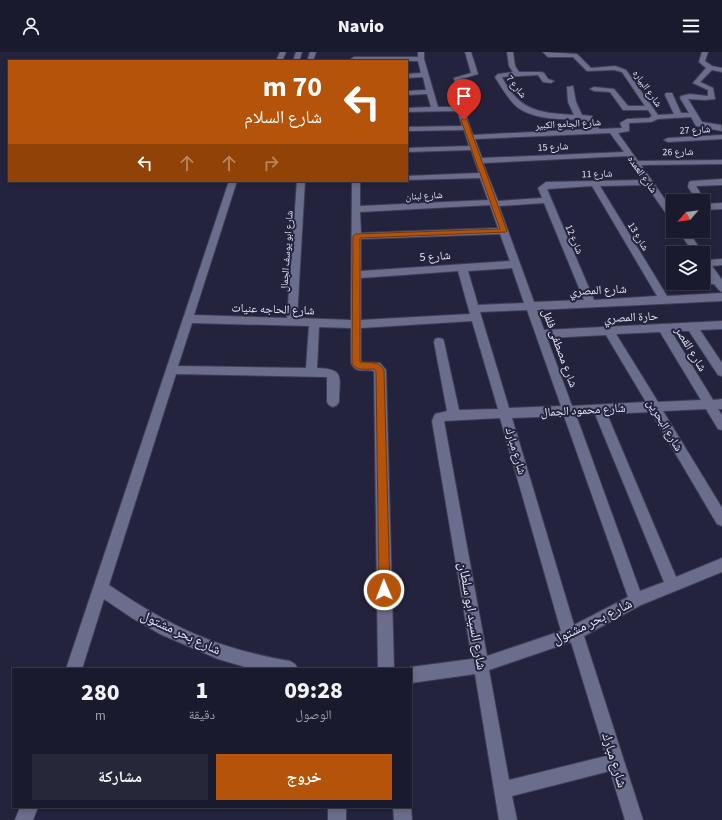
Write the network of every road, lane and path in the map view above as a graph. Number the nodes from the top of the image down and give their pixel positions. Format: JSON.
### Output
{"nodes":[{"id":1,"x":468,"y":52,"type":"edge"},
{"id":2,"x":510,"y":52,"type":"edge"},
{"id":3,"x":546,"y":52,"type":"edge"},
{"id":4,"x":705,"y":52,"type":"edge"},
{"id":5,"x":568,"y":54,"type":"edge"},
{"id":6,"x":421,"y":56,"type":"edge"},
{"id":7,"x":355,"y":57,"type":"edge"},
{"id":8,"x":710,"y":68,"type":"junction"},
{"id":9,"x":722,"y":70,"type":"edge"},
{"id":10,"x":517,"y":74,"type":"junction"},
{"id":11,"x":426,"y":75,"type":"junction"},
{"id":12,"x":408,"y":76,"type":"edge"},
{"id":13,"x":552,"y":81,"type":"dead end"},
{"id":14,"x":571,"y":87,"type":"dead end"},
{"id":15,"x":594,"y":89,"type":"dead end"},
{"id":16,"x":430,"y":92,"type":"junction"},
{"id":17,"x":408,"y":93,"type":"edge"},
{"id":18,"x":462,"y":95,"type":"dead end"},
{"id":19,"x":669,"y":95,"type":"dead end"},
{"id":20,"x":650,"y":108,"type":"junction"},
{"id":21,"x":408,"y":110,"type":"edge"},
{"id":22,"x":435,"y":110,"type":"junction"},
{"id":23,"x":678,"y":116,"type":"junction"},
{"id":24,"x":694,"y":116,"type":"junction"},
{"id":25,"x":656,"y":117,"type":"junction"},
{"id":26,"x":580,"y":118,"type":"junction"},
{"id":27,"x":408,"y":129,"type":"edge"},
{"id":28,"x":722,"y":129,"type":"edge"},
{"id":29,"x":613,"y":131,"type":"junction"},
{"id":30,"x":596,"y":132,"type":"junction"},
{"id":31,"x":468,"y":133,"type":"junction"},
{"id":32,"x":722,"y":137,"type":"edge"},
{"id":33,"x":668,"y":140,"type":"dead end"},
{"id":34,"x":474,"y":148,"type":"junction"},
{"id":35,"x":408,"y":150,"type":"edge"},
{"id":36,"x":629,"y":154,"type":"junction"},
{"id":37,"x":479,"y":161,"type":"junction"},
{"id":38,"x":722,"y":162,"type":"edge"},
{"id":39,"x":635,"y":163,"type":"junction"},
{"id":40,"x":484,"y":175,"type":"junction"},
{"id":41,"x":408,"y":178,"type":"edge"},
{"id":42,"x":233,"y":182,"type":"edge"},
{"id":43,"x":301,"y":182,"type":"edge"},
{"id":44,"x":356,"y":182,"type":"edge"},
{"id":45,"x":648,"y":182,"type":"junction"},
{"id":46,"x":722,"y":182,"type":"edge"},
{"id":47,"x":595,"y":184,"type":"junction"},
{"id":48,"x":546,"y":185,"type":"joint"},
{"id":49,"x":696,"y":194,"type":"edge"},
{"id":50,"x":547,"y":200,"type":"junction"},
{"id":51,"x":666,"y":202,"type":"edge"},
{"id":52,"x":494,"y":203,"type":"junction"},
{"id":53,"x":710,"y":205,"type":"edge"},
{"id":54,"x":722,"y":206,"type":"edge"},
{"id":55,"x":356,"y":209,"type":"junction"},
{"id":56,"x":504,"y":231,"type":"junction"},
{"id":57,"x":356,"y":236,"type":"junction"},
{"id":58,"x":710,"y":259,"type":"edge"},
{"id":59,"x":722,"y":262,"type":"edge"},
{"id":60,"x":516,"y":264,"type":"junction"},
{"id":61,"x":462,"y":268,"type":"junction"},
{"id":62,"x":710,"y":270,"type":"edge"},
{"id":63,"x":356,"y":275,"type":"junction"},
{"id":64,"x":710,"y":282,"type":"edge"},
{"id":65,"x":720,"y":284,"type":"edge"},
{"id":66,"x":722,"y":297,"type":"edge"},
{"id":67,"x":664,"y":300,"type":"junction"},
{"id":68,"x":590,"y":303,"type":"junction"},
{"id":69,"x":531,"y":306,"type":"junction"},
{"id":70,"x":476,"y":313,"type":"junction"},
{"id":71,"x":189,"y":319,"type":"junction"},
{"id":72,"x":292,"y":322,"type":"junction"},
{"id":73,"x":314,"y":323,"type":"junction"},
{"id":74,"x":356,"y":324,"type":"junction"},
{"id":75,"x":722,"y":325,"type":"edge"},
{"id":76,"x":692,"y":327,"type":"junction"},
{"id":77,"x":664,"y":328,"type":"junction"},
{"id":78,"x":609,"y":331,"type":"junction"},
{"id":79,"x":541,"y":334,"type":"junction"},
{"id":80,"x":439,"y":342,"type":"dead end"},
{"id":81,"x":171,"y":370,"type":"junction"},
{"id":82,"x":311,"y":372,"type":"junction"},
{"id":83,"x":722,"y":372,"type":"edge"},
{"id":84,"x":333,"y":402,"type":"dead end"},
{"id":85,"x":709,"y":404,"type":"junction"},
{"id":86,"x":722,"y":404,"type":"edge"},
{"id":87,"x":654,"y":407,"type":"junction"},
{"id":88,"x":599,"y":409,"type":"junction"},
{"id":89,"x":569,"y":410,"type":"junction"},
{"id":90,"x":505,"y":413,"type":"junction"},
{"id":91,"x":449,"y":416,"type":"junction"},
{"id":92,"x":722,"y":425,"type":"edge"},
{"id":93,"x":722,"y":520,"type":"edge"},
{"id":94,"x":722,"y":565,"type":"edge"},
{"id":95,"x":672,"y":584,"type":"junction"},
{"id":96,"x":101,"y":588,"type":"junction"},
{"id":97,"x":636,"y":600,"type":"junction"},
{"id":98,"x":573,"y":633,"type":"junction"},
{"id":99,"x":482,"y":665,"type":"junction"},
{"id":100,"x":74,"y":668,"type":"edge"},
{"id":101,"x":283,"y":668,"type":"edge"},
{"id":102,"x":386,"y":668,"type":"edge"},
{"id":103,"x":412,"y":675,"type":"edge"},
{"id":104,"x":615,"y":762,"type":"junction"},
{"id":105,"x":504,"y":790,"type":"junction"},
{"id":106,"x":29,"y":808,"type":"edge"},
{"id":107,"x":337,"y":808,"type":"edge"},
{"id":108,"x":402,"y":808,"type":"edge"},
{"id":109,"x":24,"y":820,"type":"edge"},
{"id":110,"x":337,"y":820,"type":"edge"},
{"id":111,"x":404,"y":820,"type":"edge"},
{"id":112,"x":508,"y":820,"type":"edge"},
{"id":113,"x":634,"y":820,"type":"edge"}],
"edges":[{"from":1,"to":18,"type":"street"},
{"from":2,"to":10,"type":"street"},
{"from":3,"to":5,"type":"street"},
{"from":4,"to":8,"type":"street"},
{"from":5,"to":20,"type":"street","name":"شارع البياره"},
{"from":6,"to":7,"type":"street"},
{"from":6,"to":11,"type":"street"},
{"from":8,"to":9,"type":"street"},
{"from":8,"to":24,"type":"street"},
{"from":10,"to":13,"type":"street","name":"شارع 7"},
{"from":10,"to":26,"type":"street","name":"شارع 7"},
{"from":11,"to":12,"type":"street"},
{"from":11,"to":16,"type":"street"},
{"from":14,"to":26,"type":"street"},
{"from":15,"to":20,"type":"street"},
{"from":16,"to":17,"type":"street"},
{"from":16,"to":22,"type":"street"},
{"from":19,"to":23,"type":"street"},
{"from":20,"to":25,"type":"street","name":"شارع البياره"},
{"from":21,"to":22,"type":"street"},
{"from":22,"to":31,"type":"street","name":"شارع مصطفى فلفل"},
{"from":23,"to":24,"type":"street"},
{"from":23,"to":25,"type":"street"},
{"from":24,"to":28,"type":"street"},
{"from":25,"to":29,"type":"street","name":"شارع الجامع الكبير"},
{"from":26,"to":30,"type":"street"},
{"from":27,"to":31,"type":"street","name":"شارع الجامع الكبير"},
{"from":29,"to":30,"type":"street","name":"شارع الجامع الكبير"},
{"from":29,"to":36,"type":"street","name":"شارع العمده"},
{"from":30,"to":31,"type":"street","name":"شارع الجامع الكبير"},
{"from":31,"to":34,"type":"street","name":"شارع مصطفى فلفل"},
{"from":32,"to":33,"type":"street","name":"شارع 27"},
{"from":34,"to":35,"type":"street"},
{"from":34,"to":37,"type":"street","name":"شارع مصطفى فلفل"},
{"from":36,"to":37,"type":"street","name":"شارع 15"},
{"from":36,"to":39,"type":"street","name":"شارع العمده"},
{"from":37,"to":40,"type":"street","name":"شارع مصطفى فلفل"},
{"from":38,"to":39,"type":"street","name":"شارع 26"},
{"from":39,"to":45,"type":"street","name":"شارع العمده"},
{"from":40,"to":41,"type":"street"},
{"from":40,"to":52,"type":"street","name":"شارع مصطفى فلفل"},
{"from":42,"to":71,"type":"street"},
{"from":43,"to":72,"type":"street","name":"شارع ابو يوسف الجمال"},
{"from":44,"to":55,"type":"street"},
{"from":45,"to":47,"type":"street","name":"شارع 11"},
{"from":45,"to":51,"type":"street","name":"شارع العمده"},
{"from":46,"to":49,"type":"street"},
{"from":47,"to":48,"type":"street","name":"شارع 11"},
{"from":47,"to":67,"type":"street","name":"شارع 13"},
{"from":48,"to":50,"type":"street","name":"شارع 12"},
{"from":50,"to":52,"type":"street","name":"شارع لبنان"},
{"from":50,"to":68,"type":"street","name":"شارع 12"},
{"from":52,"to":55,"type":"street","name":"شارع لبنان"},
{"from":52,"to":56,"type":"street","name":"شارع مصطفى فلفل"},
{"from":53,"to":54,"type":"street"},
{"from":55,"to":57,"type":"street"},
{"from":56,"to":57,"type":"street"},
{"from":56,"to":60,"type":"street","name":"شارع مصطفى فلفل"},
{"from":57,"to":63,"type":"street"},
{"from":58,"to":59,"type":"street"},
{"from":60,"to":61,"type":"street","name":"شارع 5"},
{"from":60,"to":69,"type":"street","name":"شارع مصطفى فلفل"},
{"from":61,"to":63,"type":"street","name":"شارع 5"},
{"from":61,"to":70,"type":"street","name":"شارع مبارك"},
{"from":62,"to":65,"type":"street"},
{"from":63,"to":74,"type":"street"},
{"from":64,"to":65,"type":"street"},
{"from":66,"to":67,"type":"street","name":"شارع المصري"},
{"from":67,"to":68,"type":"street","name":"شارع المصري"},
{"from":68,"to":69,"type":"street","name":"شارع المصري"},
{"from":69,"to":70,"type":"street","name":"شارع المصري"},
{"from":69,"to":79,"type":"street","name":"شارع مصطفى فلفل"},
{"from":70,"to":74,"type":"street","name":"شارع المصري"},
{"from":70,"to":90,"type":"street","name":"شارع مبارك"},
{"from":71,"to":72,"type":"street","name":"شارع الحاجه عنيات"},
{"from":71,"to":81,"type":"street"},
{"from":72,"to":73,"type":"street","name":"شارع الحاجه عنيات"},
{"from":73,"to":74,"type":"street","name":"شارع الحاجه عنيات"},
{"from":73,"to":82,"type":"street"},
{"from":74,"to":102,"type":"street"},
{"from":75,"to":76,"type":"street","name":"حارة المصري"},
{"from":76,"to":77,"type":"street","name":"حارة المصري"},
{"from":76,"to":83,"type":"street"},
{"from":77,"to":78,"type":"street","name":"حارة المصري"},
{"from":77,"to":85,"type":"street","name":"شارع القصر"},
{"from":78,"to":79,"type":"street","name":"حارة المصري"},
{"from":78,"to":87,"type":"street","name":"شارع البحرين"},
{"from":79,"to":89,"type":"street","name":"شارع مصطفى فلفل"},
{"from":80,"to":91,"type":"street","name":"شارع السيد ابو سلطان"},
{"from":81,"to":82,"type":"street"},
{"from":81,"to":96,"type":"street"},
{"from":82,"to":84,"type":"street"},
{"from":85,"to":86,"type":"street","name":"شارع محمود الجمال"},
{"from":85,"to":87,"type":"street","name":"شارع محمود الجمال"},
{"from":85,"to":92,"type":"street","name":"شارع القصر"},
{"from":87,"to":88,"type":"street","name":"شارع محمود الجمال"},
{"from":87,"to":93,"type":"street","name":"شارع البحرين"},
{"from":88,"to":89,"type":"street","name":"شارع محمود الجمال"},
{"from":88,"to":95,"type":"street"},
{"from":89,"to":90,"type":"street","name":"شارع محمود الجمال"},
{"from":89,"to":97,"type":"street","name":"شارع مصطفى فلفل"},
{"from":90,"to":91,"type":"street","name":"شارع محمود الجمال"},
{"from":90,"to":98,"type":"street","name":"شارع مبارك"},
{"from":91,"to":99,"type":"street","name":"شارع السيد ابو سلطان"},
{"from":94,"to":95,"type":"street","name":"شارع بحر مشتول"},
{"from":95,"to":97,"type":"street","name":"شارع بحر مشتول"},
{"from":96,"to":100,"type":"street"},
{"from":96,"to":101,"type":"street","name":"شارع بحر مشتول"},
{"from":97,"to":98,"type":"street","name":"شارع بحر مشتول"},
{"from":98,"to":99,"type":"street","name":"شارع بحر مشتول"},
{"from":98,"to":104,"type":"street","name":"شارع مبارك"},
{"from":99,"to":103,"type":"street","name":"شارع بحر مشتول"},
{"from":99,"to":105,"type":"street","name":"شارع السيد ابو سلطان"},
{"from":104,"to":105,"type":"street"},
{"from":104,"to":113,"type":"street","name":"شارع مبارك"},
{"from":105,"to":112,"type":"street","name":"شارع السيد ابو سلطان"},
{"from":106,"to":109,"type":"street"},
{"from":107,"to":110,"type":"street"},
{"from":108,"to":111,"type":"street"}]}
